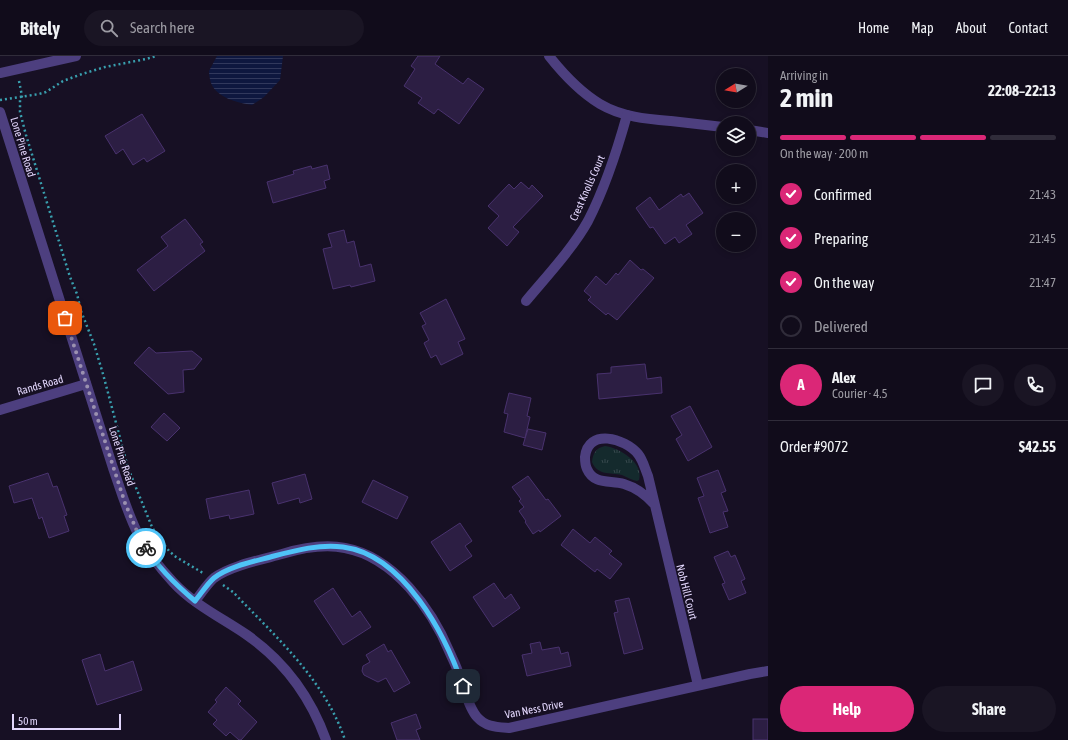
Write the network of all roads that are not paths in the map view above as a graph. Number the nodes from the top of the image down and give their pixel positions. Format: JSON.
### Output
{"nodes":[{"id":1,"x":76,"y":56,"type":"edge"},
{"id":2,"x":550,"y":56,"type":"edge"},
{"id":3,"x":0,"y":73,"type":"edge"},
{"id":4,"x":0,"y":112,"type":"edge"},
{"id":5,"x":627,"y":115,"type":"junction"},
{"id":6,"x":716,"y":127,"type":"edge"},
{"id":7,"x":756,"y":131,"type":"edge"},
{"id":8,"x":768,"y":133,"type":"edge"},
{"id":9,"x":526,"y":301,"type":"dead end"},
{"id":10,"x":86,"y":384,"type":"junction"},
{"id":11,"x":0,"y":410,"type":"edge"},
{"id":12,"x":654,"y":504,"type":"junction"},
{"id":13,"x":195,"y":601,"type":"junction"},
{"id":14,"x":768,"y":671,"type":"edge"},
{"id":15,"x":698,"y":685,"type":"junction"},
{"id":16,"x":326,"y":740,"type":"edge"}],
"edges":[{"from":1,"to":3,"type":"street"},
{"from":2,"to":5,"type":"street"},
{"from":4,"to":10,"type":"street","name":"Lone Pine Road"},
{"from":5,"to":6,"type":"street"},
{"from":5,"to":9,"type":"street","name":"Crest Knolls Court"},
{"from":7,"to":8,"type":"street"},
{"from":10,"to":11,"type":"street","name":"Rands Road"},
{"from":10,"to":13,"type":"street","name":"Lone Pine Road"},
{"from":12,"to":12,"type":"street","name":"Nob Hill Court"},
{"from":12,"to":15,"type":"street","name":"Nob Hill Court"},
{"from":13,"to":15,"type":"street","name":"Van Ness Drive"},
{"from":13,"to":16,"type":"street","name":"Lone Pine Road"},
{"from":14,"to":15,"type":"street","name":"Van Ness Drive"}]}
